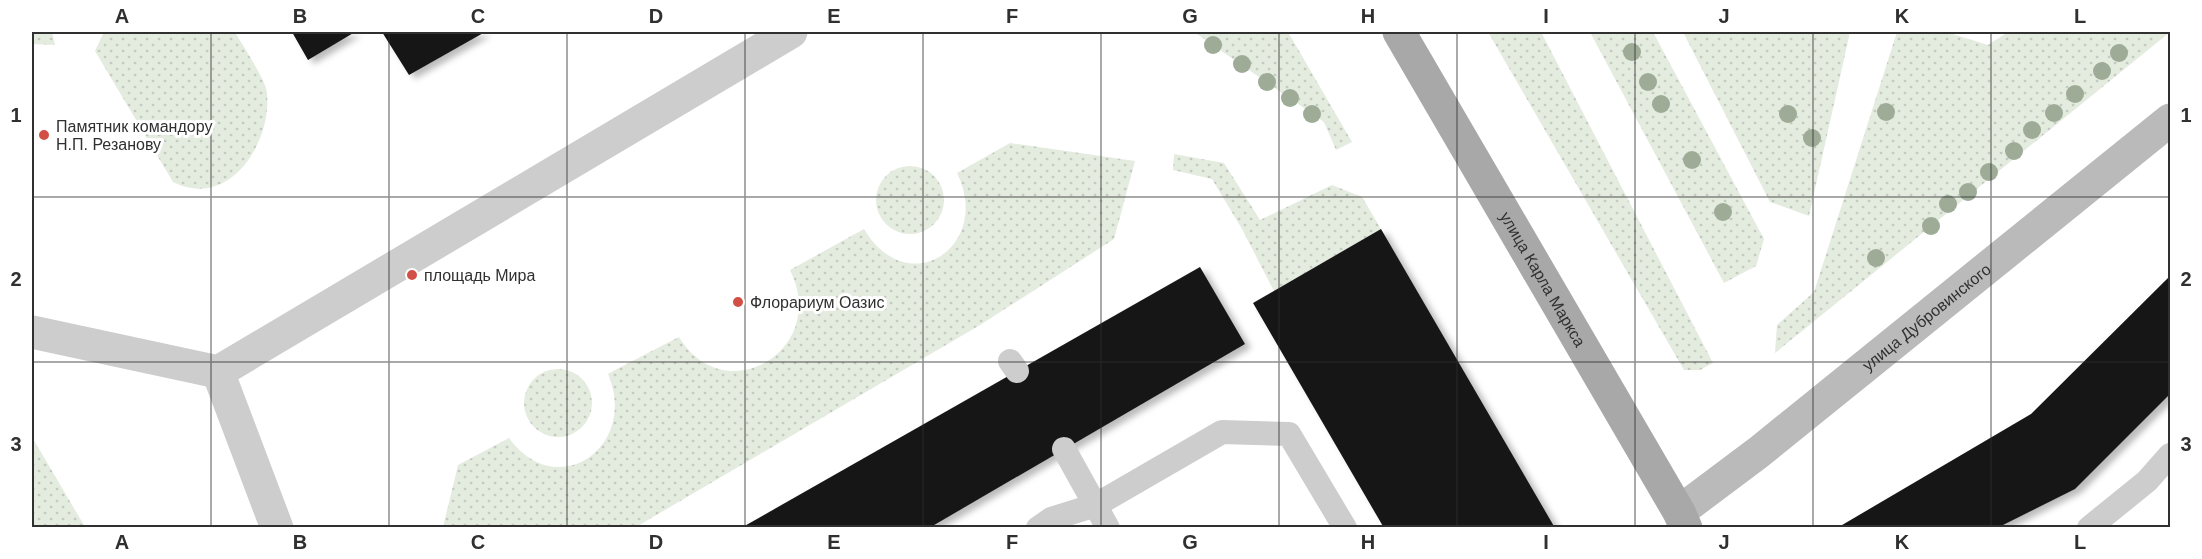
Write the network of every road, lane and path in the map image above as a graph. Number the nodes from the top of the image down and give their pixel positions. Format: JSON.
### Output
{"nodes":[{"id":1,"x":791,"y":32,"type":"edge"},
{"id":2,"x":1399,"y":32,"type":"edge"},
{"id":3,"x":2170,"y":120,"type":"edge"},
{"id":4,"x":32,"y":332,"type":"edge"},
{"id":5,"x":218,"y":372,"type":"junction"},
{"id":6,"x":1064,"y":449,"type":"dead end"},
{"id":7,"x":2170,"y":455,"type":"edge"},
{"id":8,"x":1096,"y":505,"type":"junction"},
{"id":9,"x":1683,"y":520,"type":"edge"},
{"id":10,"x":278,"y":528,"type":"edge"},
{"id":11,"x":1038,"y":528,"type":"edge"},
{"id":12,"x":1108,"y":528,"type":"edge"},
{"id":13,"x":1345,"y":528,"type":"edge"},
{"id":14,"x":2089,"y":528,"type":"edge"}],
"edges":[{"from":1,"to":5,"type":"street"},
{"from":2,"to":9,"type":"main road","name":"улица Карла Маркса"},
{"from":3,"to":9,"type":"main road","name":"улица Дубровинского"},
{"from":4,"to":5,"type":"street"},
{"from":5,"to":10,"type":"street"},
{"from":6,"to":8,"type":"lane"},
{"from":7,"to":14,"type":"lane"},
{"from":8,"to":11,"type":"lane"},
{"from":8,"to":12,"type":"lane"},
{"from":8,"to":13,"type":"lane"}]}
